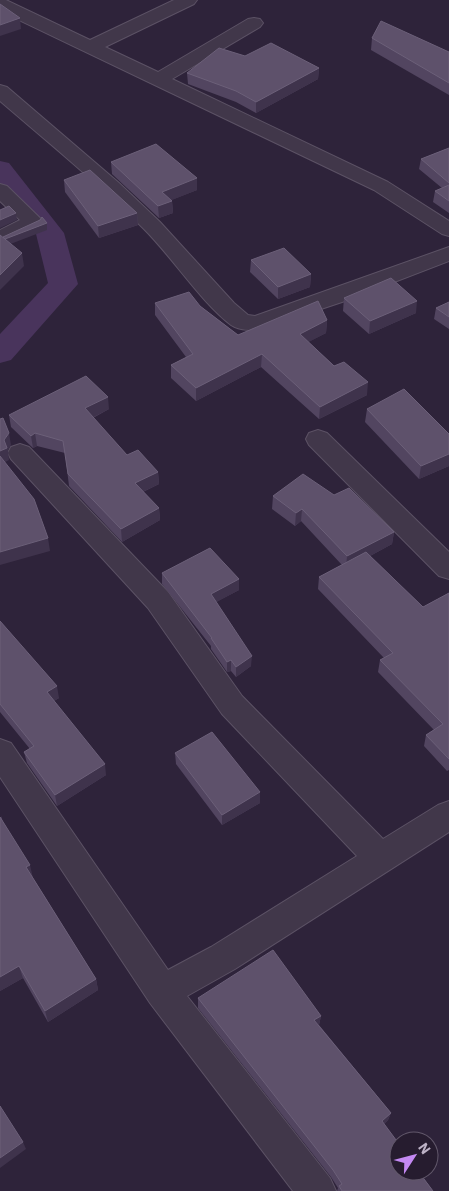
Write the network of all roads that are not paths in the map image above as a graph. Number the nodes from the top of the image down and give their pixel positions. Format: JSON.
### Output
{"nodes":[{"id":1,"x":188,"y":0,"type":"edge"},
{"id":2,"x":0,"y":4,"type":"edge"},
{"id":3,"x":254,"y":23,"type":"dead end"},
{"id":4,"x":91,"y":47,"type":"junction"},
{"id":5,"x":160,"y":79,"type":"junction"},
{"id":6,"x":0,"y":91,"type":"edge"},
{"id":7,"x":0,"y":190,"type":"edge"},
{"id":8,"x":449,"y":230,"type":"edge"},
{"id":9,"x":0,"y":238,"type":"edge"},
{"id":10,"x":449,"y":254,"type":"edge"},
{"id":11,"x":318,"y":440,"type":"dead end"},
{"id":12,"x":20,"y":453,"type":"dead end"},
{"id":13,"x":449,"y":569,"type":"edge"},
{"id":14,"x":0,"y":752,"type":"edge"},
{"id":15,"x":449,"y":814,"type":"edge"},
{"id":16,"x":380,"y":858,"type":"junction"},
{"id":17,"x":162,"y":991,"type":"junction"},
{"id":18,"x":317,"y":1191,"type":"edge"}],
"edges":[{"from":1,"to":4,"type":"street"},
{"from":2,"to":4,"type":"street"},
{"from":3,"to":5,"type":"street"},
{"from":4,"to":5,"type":"street"},
{"from":5,"to":8,"type":"street"},
{"from":6,"to":10,"type":"street"},
{"from":7,"to":9,"type":"street"},
{"from":11,"to":13,"type":"street"},
{"from":12,"to":16,"type":"street"},
{"from":14,"to":17,"type":"street"},
{"from":15,"to":16,"type":"street"},
{"from":16,"to":17,"type":"street"},
{"from":17,"to":18,"type":"street"}]}
